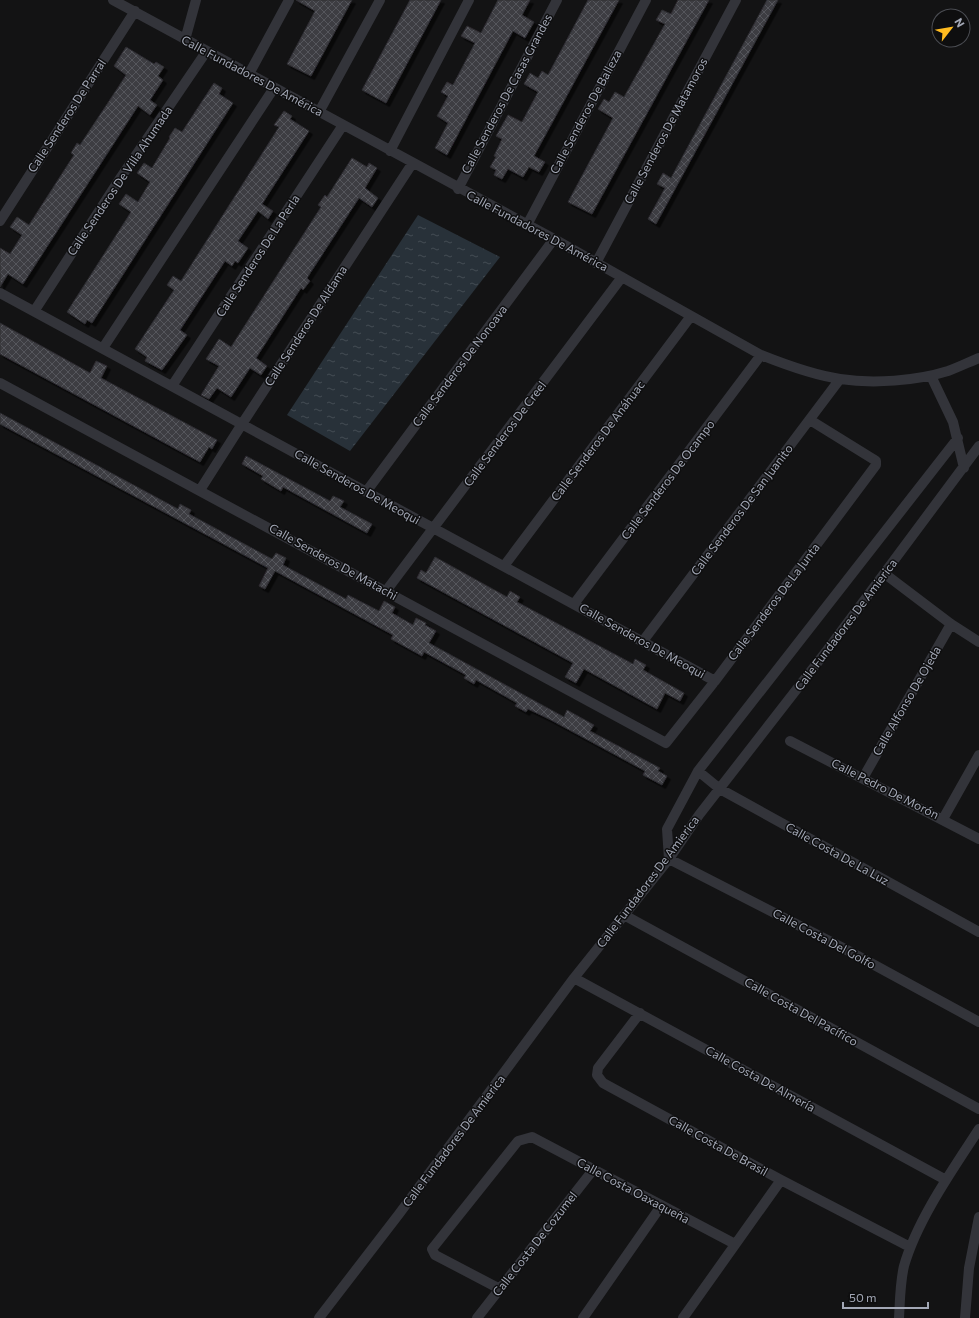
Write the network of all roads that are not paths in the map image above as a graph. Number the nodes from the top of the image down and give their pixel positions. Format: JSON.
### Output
{"nodes":[{"id":1,"x":113,"y":0,"type":"edge"},
{"id":2,"x":196,"y":0,"type":"edge"},
{"id":3,"x":290,"y":0,"type":"edge"},
{"id":4,"x":380,"y":0,"type":"edge"},
{"id":5,"x":469,"y":0,"type":"edge"},
{"id":6,"x":557,"y":0,"type":"edge"},
{"id":7,"x":646,"y":0,"type":"edge"},
{"id":8,"x":736,"y":0,"type":"edge"},
{"id":9,"x":135,"y":12,"type":"junction"},
{"id":10,"x":185,"y":40,"type":"junction"},
{"id":11,"x":206,"y":52,"type":"junction"},
{"id":12,"x":249,"y":74,"type":"junction"},
{"id":13,"x":274,"y":88,"type":"junction"},
{"id":14,"x":319,"y":112,"type":"junction"},
{"id":15,"x":343,"y":125,"type":"junction"},
{"id":16,"x":390,"y":151,"type":"junction"},
{"id":17,"x":412,"y":164,"type":"junction"},
{"id":18,"x":458,"y":189,"type":"junction"},
{"id":19,"x":0,"y":221,"type":"edge"},
{"id":20,"x":527,"y":225,"type":"junction"},
{"id":21,"x":554,"y":239,"type":"junction"},
{"id":22,"x":596,"y":262,"type":"junction"},
{"id":23,"x":622,"y":277,"type":"junction"},
{"id":24,"x":0,"y":292,"type":"edge"},
{"id":25,"x":35,"y":310,"type":"junction"},
{"id":26,"x":691,"y":316,"type":"junction"},
{"id":27,"x":103,"y":348,"type":"junction"},
{"id":28,"x":761,"y":355,"type":"junction"},
{"id":29,"x":979,"y":358,"type":"edge"},
{"id":30,"x":931,"y":376,"type":"junction"},
{"id":31,"x":840,"y":379,"type":"junction"},
{"id":32,"x":0,"y":382,"type":"edge"},
{"id":33,"x":172,"y":386,"type":"junction"},
{"id":34,"x":810,"y":420,"type":"junction"},
{"id":35,"x":242,"y":424,"type":"junction"},
{"id":36,"x":958,"y":438,"type":"junction"},
{"id":37,"x":979,"y":446,"type":"edge"},
{"id":38,"x":964,"y":468,"type":"junction"},
{"id":39,"x":200,"y":490,"type":"junction"},
{"id":40,"x":366,"y":492,"type":"junction"},
{"id":41,"x":434,"y":528,"type":"junction"},
{"id":42,"x":504,"y":566,"type":"junction"},
{"id":43,"x":885,"y":574,"type":"junction"},
{"id":44,"x":386,"y":591,"type":"junction"},
{"id":45,"x":574,"y":604,"type":"junction"},
{"id":46,"x":951,"y":624,"type":"junction"},
{"id":47,"x":643,"y":641,"type":"junction"},
{"id":48,"x":979,"y":642,"type":"edge"},
{"id":49,"x":715,"y":681,"type":"junction"},
{"id":50,"x":790,"y":741,"type":"dead end"},
{"id":51,"x":666,"y":743,"type":"joint"},
{"id":52,"x":979,"y":755,"type":"edge"},
{"id":53,"x":698,"y":771,"type":"junction"},
{"id":54,"x":863,"y":778,"type":"junction"},
{"id":55,"x":720,"y":789,"type":"junction"},
{"id":56,"x":943,"y":819,"type":"junction"},
{"id":57,"x":979,"y":839,"type":"edge"},
{"id":58,"x":669,"y":859,"type":"junction"},
{"id":59,"x":624,"y":915,"type":"junction"},
{"id":60,"x":979,"y":932,"type":"edge"},
{"id":61,"x":574,"y":978,"type":"junction"},
{"id":62,"x":640,"y":1013,"type":"junction"},
{"id":63,"x":979,"y":1022,"type":"edge"},
{"id":64,"x":979,"y":1109,"type":"edge"},
{"id":65,"x":979,"y":1129,"type":"edge"},
{"id":66,"x":593,"y":1170,"type":"junction"},
{"id":67,"x":781,"y":1180,"type":"junction"},
{"id":68,"x":946,"y":1180,"type":"junction"},
{"id":69,"x":660,"y":1206,"type":"junction"},
{"id":70,"x":979,"y":1217,"type":"edge"},
{"id":71,"x":735,"y":1244,"type":"junction"},
{"id":72,"x":910,"y":1247,"type":"junction"},
{"id":73,"x":500,"y":1289,"type":"junction"},
{"id":74,"x":319,"y":1318,"type":"edge"},
{"id":75,"x":477,"y":1318,"type":"edge"},
{"id":76,"x":584,"y":1318,"type":"edge"},
{"id":77,"x":683,"y":1318,"type":"edge"},
{"id":78,"x":899,"y":1318,"type":"edge"},
{"id":79,"x":965,"y":1318,"type":"edge"}],
"edges":[{"from":1,"to":9,"type":"street","name":"Calle Fundadores De América"},
{"from":2,"to":10,"type":"street"},
{"from":3,"to":12,"type":"street"},
{"from":4,"to":14,"type":"street"},
{"from":5,"to":16,"type":"street"},
{"from":6,"to":18,"type":"street","name":"Calle Senderos De Casas Grandes"},
{"from":7,"to":20,"type":"street","name":"Calle Senderos De Balleza"},
{"from":8,"to":22,"type":"street","name":"Calle Senderos De Matamoros"},
{"from":9,"to":10,"type":"street","name":"Calle Fundadores De América"},
{"from":9,"to":19,"type":"street","name":"Calle Senderos De Parral"},
{"from":10,"to":11,"type":"street","name":"Calle Fundadores De América"},
{"from":11,"to":12,"type":"street","name":"Calle Fundadores De América"},
{"from":11,"to":25,"type":"street","name":"Calle Senderos De Villa Ahumada"},
{"from":12,"to":13,"type":"street","name":"Calle Fundadores De América"},
{"from":13,"to":14,"type":"street","name":"Calle Fundadores De América"},
{"from":13,"to":27,"type":"street"},
{"from":14,"to":15,"type":"street","name":"Calle Fundadores De América"},
{"from":15,"to":16,"type":"street","name":"Calle Fundadores De América"},
{"from":15,"to":33,"type":"street","name":"Calle Senderos De La Perla"},
{"from":16,"to":17,"type":"street","name":"Calle Fundadores De América"},
{"from":17,"to":18,"type":"street","name":"Calle Fundadores De América"},
{"from":17,"to":35,"type":"street","name":"Calle Senderos De Aldama"},
{"from":18,"to":20,"type":"street","name":"Calle Fundadores De América"},
{"from":20,"to":21,"type":"street","name":"Calle Fundadores De América"},
{"from":21,"to":22,"type":"street","name":"Calle Fundadores De América"},
{"from":21,"to":40,"type":"street","name":"Calle Senderos De Nonoava"},
{"from":22,"to":23,"type":"street","name":"Calle Fundadores De América"},
{"from":23,"to":26,"type":"street","name":"Calle Fundadores De América"},
{"from":23,"to":41,"type":"street","name":"Calle Senderos De Creel"},
{"from":24,"to":25,"type":"street","name":"Calle Senderos De Meoqui"},
{"from":25,"to":27,"type":"street","name":"Calle Senderos De Meoqui"},
{"from":26,"to":28,"type":"street","name":"Calle Fundadores De América"},
{"from":26,"to":42,"type":"street","name":"Calle Senderos De Anáhuac"},
{"from":27,"to":33,"type":"street","name":"Calle Senderos De Meoqui"},
{"from":28,"to":31,"type":"street","name":"Calle Fundadores De América"},
{"from":28,"to":45,"type":"street","name":"Calle Senderos De Ocampo"},
{"from":29,"to":30,"type":"street","name":"Calle Fundadores De América"},
{"from":30,"to":31,"type":"street","name":"Calle Fundadores De América"},
{"from":30,"to":36,"type":"street"},
{"from":31,"to":34,"type":"street","name":"Calle Senderos De San Juanito"},
{"from":32,"to":39,"type":"street","name":"Calle Senderos De Matachi"},
{"from":33,"to":35,"type":"street","name":"Calle Senderos De Meoqui"},
{"from":34,"to":47,"type":"street","name":"Calle Senderos De San Juanito"},
{"from":34,"to":49,"type":"street","name":"Calle Senderos De La Junta"},
{"from":35,"to":39,"type":"street","name":"Calle Senderos De Aldama"},
{"from":35,"to":40,"type":"street","name":"Calle Senderos De Meoqui"},
{"from":36,"to":38,"type":"street"},
{"from":36,"to":53,"type":"street"},
{"from":37,"to":38,"type":"street","name":"Calle Fundadores De Amierica"},
{"from":38,"to":43,"type":"street","name":"Calle Fundadores De Amierica"},
{"from":39,"to":44,"type":"street","name":"Calle Senderos De Matachi"},
{"from":40,"to":41,"type":"street","name":"Calle Senderos De Meoqui"},
{"from":41,"to":42,"type":"street","name":"Calle Senderos De Meoqui"},
{"from":41,"to":44,"type":"street","name":"Calle Senderos De Creel"},
{"from":42,"to":45,"type":"street","name":"Calle Senderos De Meoqui"},
{"from":43,"to":46,"type":"street"},
{"from":43,"to":55,"type":"street","name":"Calle Fundadores De Amierica"},
{"from":44,"to":51,"type":"street","name":"Calle Senderos De Matachi"},
{"from":45,"to":47,"type":"street","name":"Calle Senderos De Meoqui"},
{"from":46,"to":48,"type":"street"},
{"from":46,"to":54,"type":"street","name":"Calle Alfonso De Ojeda"},
{"from":47,"to":49,"type":"street","name":"Calle Senderos De Meoqui"},
{"from":49,"to":51,"type":"street","name":"Calle Senderos De La Junta"},
{"from":50,"to":54,"type":"street","name":"Calle Pedro De Morón"},
{"from":52,"to":56,"type":"street"},
{"from":53,"to":55,"type":"street","name":"Calle Costa De La Luz"},
{"from":53,"to":58,"type":"street"},
{"from":54,"to":56,"type":"street","name":"Calle Pedro De Morón"},
{"from":55,"to":58,"type":"street","name":"Calle Fundadores De Amierica"},
{"from":55,"to":60,"type":"street","name":"Calle Costa De La Luz"},
{"from":56,"to":57,"type":"street","name":"Calle Pedro De Morón"},
{"from":58,"to":59,"type":"street","name":"Calle Fundadores De Amierica"},
{"from":58,"to":63,"type":"street","name":"Calle Costa Del Golfo"},
{"from":59,"to":61,"type":"street","name":"Calle Fundadores De Amierica"},
{"from":59,"to":64,"type":"street","name":"Calle Costa Del Pacífico"},
{"from":61,"to":62,"type":"street","name":"Calle Costa De Almería"},
{"from":61,"to":74,"type":"street","name":"Calle Fundadores De Amierica"},
{"from":62,"to":67,"type":"street","name":"Calle Costa De Brasil"},
{"from":62,"to":68,"type":"street","name":"Calle Costa De Almería"},
{"from":65,"to":68,"type":"street"},
{"from":66,"to":69,"type":"street","name":"Calle Costa Oaxaqueña"},
{"from":66,"to":73,"type":"street","name":"Calle Costa De Cozumel"},
{"from":66,"to":73,"type":"street","name":"Calle Costa Oaxaqueña"},
{"from":67,"to":71,"type":"street"},
{"from":67,"to":72,"type":"street","name":"Calle Costa De Brasil"},
{"from":68,"to":72,"type":"street"},
{"from":69,"to":71,"type":"street","name":"Calle Costa Oaxaqueña"},
{"from":69,"to":76,"type":"street"},
{"from":70,"to":79,"type":"street"},
{"from":71,"to":77,"type":"street"},
{"from":72,"to":78,"type":"street"},
{"from":73,"to":75,"type":"street","name":"Calle Costa De Cozumel"}]}
